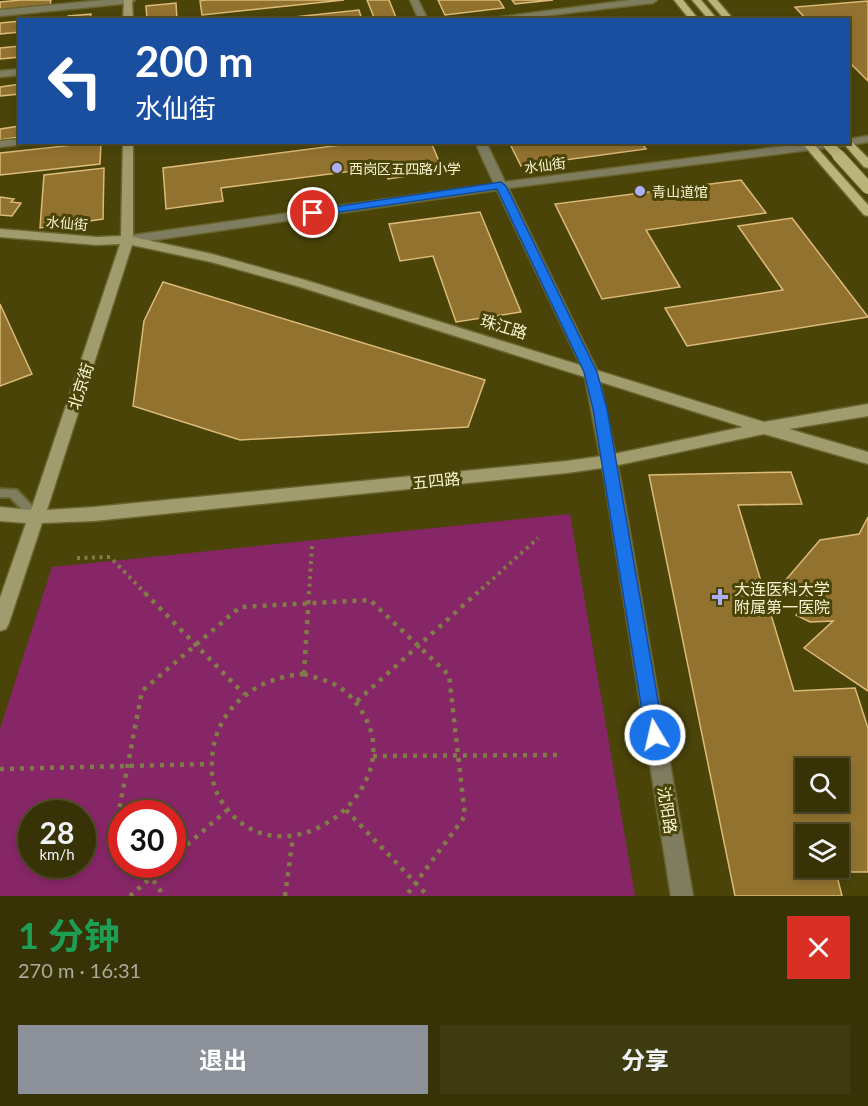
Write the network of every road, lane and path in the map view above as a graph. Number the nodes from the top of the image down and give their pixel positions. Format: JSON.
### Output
{"nodes":[{"id":1,"x":129,"y":0,"type":"edge"},
{"id":2,"x":414,"y":0,"type":"edge"},
{"id":3,"x":653,"y":0,"type":"edge"},
{"id":4,"x":678,"y":0,"type":"edge"},
{"id":5,"x":696,"y":0,"type":"edge"},
{"id":6,"x":712,"y":0,"type":"edge"},
{"id":7,"x":0,"y":13,"type":"edge"},
{"id":8,"x":128,"y":18,"type":"edge"},
{"id":9,"x":423,"y":18,"type":"edge"},
{"id":10,"x":499,"y":18,"type":"edge"},
{"id":11,"x":693,"y":18,"type":"edge"},
{"id":12,"x":712,"y":18,"type":"edge"},
{"id":13,"x":728,"y":18,"type":"edge"},
{"id":14,"x":18,"y":72,"type":"edge"},
{"id":15,"x":0,"y":74,"type":"edge"},
{"id":16,"x":868,"y":139,"type":"edge"},
{"id":17,"x":18,"y":142,"type":"edge"},
{"id":18,"x":850,"y":142,"type":"edge"},
{"id":19,"x":0,"y":144,"type":"edge"},
{"id":20,"x":128,"y":144,"type":"edge"},
{"id":21,"x":481,"y":144,"type":"edge"},
{"id":22,"x":828,"y":144,"type":"edge"},
{"id":23,"x":849,"y":144,"type":"edge"},
{"id":24,"x":809,"y":145,"type":"edge"},
{"id":25,"x":868,"y":165,"type":"edge"},
{"id":26,"x":501,"y":186,"type":"junction"},
{"id":27,"x":868,"y":188,"type":"edge"},
{"id":28,"x":868,"y":212,"type":"edge"},
{"id":29,"x":0,"y":232,"type":"edge"},
{"id":30,"x":127,"y":240,"type":"junction"},
{"id":31,"x":591,"y":372,"type":"junction"},
{"id":32,"x":868,"y":410,"type":"edge"},
{"id":33,"x":764,"y":428,"type":"junction"},
{"id":34,"x":868,"y":458,"type":"edge"},
{"id":35,"x":609,"y":461,"type":"junction"},
{"id":36,"x":0,"y":493,"type":"edge"},
{"id":37,"x":0,"y":514,"type":"edge"},
{"id":38,"x":36,"y":517,"type":"junction"},
{"id":39,"x":538,"y":538,"type":"dead end"},
{"id":40,"x":312,"y":546,"type":"dead end"},
{"id":41,"x":77,"y":558,"type":"dead end"},
{"id":42,"x":308,"y":603,"type":"junction"},
{"id":43,"x":0,"y":622,"type":"edge"},
{"id":44,"x":196,"y":645,"type":"junction"},
{"id":45,"x":418,"y":645,"type":"junction"},
{"id":46,"x":304,"y":674,"type":"junction"},
{"id":47,"x":244,"y":694,"type":"junction"},
{"id":48,"x":357,"y":700,"type":"junction"},
{"id":49,"x":558,"y":755,"type":"dead end"},
{"id":50,"x":373,"y":756,"type":"junction"},
{"id":51,"x":458,"y":756,"type":"junction"},
{"id":52,"x":210,"y":764,"type":"junction"},
{"id":53,"x":128,"y":766,"type":"junction"},
{"id":54,"x":0,"y":769,"type":"edge"},
{"id":55,"x":121,"y":800,"type":"edge"},
{"id":56,"x":346,"y":810,"type":"junction"},
{"id":57,"x":226,"y":811,"type":"junction"},
{"id":58,"x":292,"y":837,"type":"junction"},
{"id":59,"x":186,"y":846,"type":"edge"},
{"id":60,"x":150,"y":878,"type":"edge"},
{"id":61,"x":152,"y":878,"type":"edge"},
{"id":62,"x":416,"y":883,"type":"junction"},
{"id":63,"x":130,"y":896,"type":"edge"},
{"id":64,"x":164,"y":896,"type":"edge"},
{"id":65,"x":285,"y":896,"type":"edge"},
{"id":66,"x":406,"y":896,"type":"edge"},
{"id":67,"x":428,"y":896,"type":"edge"},
{"id":68,"x":682,"y":896,"type":"edge"}],
"edges":[{"from":1,"to":7,"type":"street"},
{"from":1,"to":8,"type":"street"},
{"from":2,"to":9,"type":"street"},
{"from":3,"to":10,"type":"street"},
{"from":4,"to":11,"type":"main road"},
{"from":5,"to":12,"type":"main road"},
{"from":6,"to":13,"type":"main road"},
{"from":14,"to":15,"type":"street"},
{"from":16,"to":18,"type":"street","name":"水仙街"},
{"from":17,"to":19,"type":"street"},
{"from":20,"to":30,"type":"street","name":"北京街"},
{"from":21,"to":26,"type":"street","name":"沈阳路"},
{"from":22,"to":27,"type":"main road","bridge":true},
{"from":23,"to":25,"type":"main road"},
{"from":24,"to":26,"type":"street","name":"水仙街"},
{"from":24,"to":28,"type":"main road"},
{"from":26,"to":30,"type":"street","name":"水仙街"},
{"from":26,"to":31,"type":"street","name":"沈阳路"},
{"from":29,"to":30,"type":"street","name":"水仙街"},
{"from":30,"to":31,"type":"street","name":"珠江路"},
{"from":30,"to":38,"type":"street","name":"北京街"},
{"from":31,"to":33,"type":"street","name":"珠江路"},
{"from":31,"to":35,"type":"street","name":"沈阳路"},
{"from":32,"to":33,"type":"street","name":"五四路"},
{"from":33,"to":34,"type":"street","name":"珠江路"},
{"from":33,"to":35,"type":"street","name":"五四路"},
{"from":35,"to":38,"type":"street","name":"五四路"},
{"from":35,"to":68,"type":"street","name":"沈阳路"},
{"from":36,"to":38,"type":"lane"},
{"from":37,"to":38,"type":"street","name":"五四路"},
{"from":38,"to":43,"type":"street","name":"北京街"},
{"from":39,"to":45,"type":"path"},
{"from":40,"to":42,"type":"path"},
{"from":41,"to":44,"type":"path"},
{"from":42,"to":44,"type":"path"},
{"from":42,"to":45,"type":"path"},
{"from":42,"to":46,"type":"path"},
{"from":44,"to":47,"type":"path"},
{"from":44,"to":53,"type":"path"},
{"from":45,"to":48,"type":"path"},
{"from":45,"to":51,"type":"path"},
{"from":46,"to":47,"type":"path"},
{"from":46,"to":48,"type":"path"},
{"from":47,"to":52,"type":"path"},
{"from":48,"to":50,"type":"path"},
{"from":49,"to":51,"type":"path"},
{"from":50,"to":51,"type":"path"},
{"from":50,"to":56,"type":"path"},
{"from":51,"to":62,"type":"path"},
{"from":52,"to":53,"type":"path"},
{"from":52,"to":57,"type":"path"},
{"from":53,"to":54,"type":"path"},
{"from":53,"to":55,"type":"path"},
{"from":56,"to":58,"type":"path"},
{"from":56,"to":62,"type":"path"},
{"from":57,"to":58,"type":"path"},
{"from":57,"to":59,"type":"path"},
{"from":58,"to":65,"type":"path"},
{"from":60,"to":63,"type":"path"},
{"from":61,"to":64,"type":"path"},
{"from":62,"to":66,"type":"path"},
{"from":62,"to":67,"type":"path"}]}
